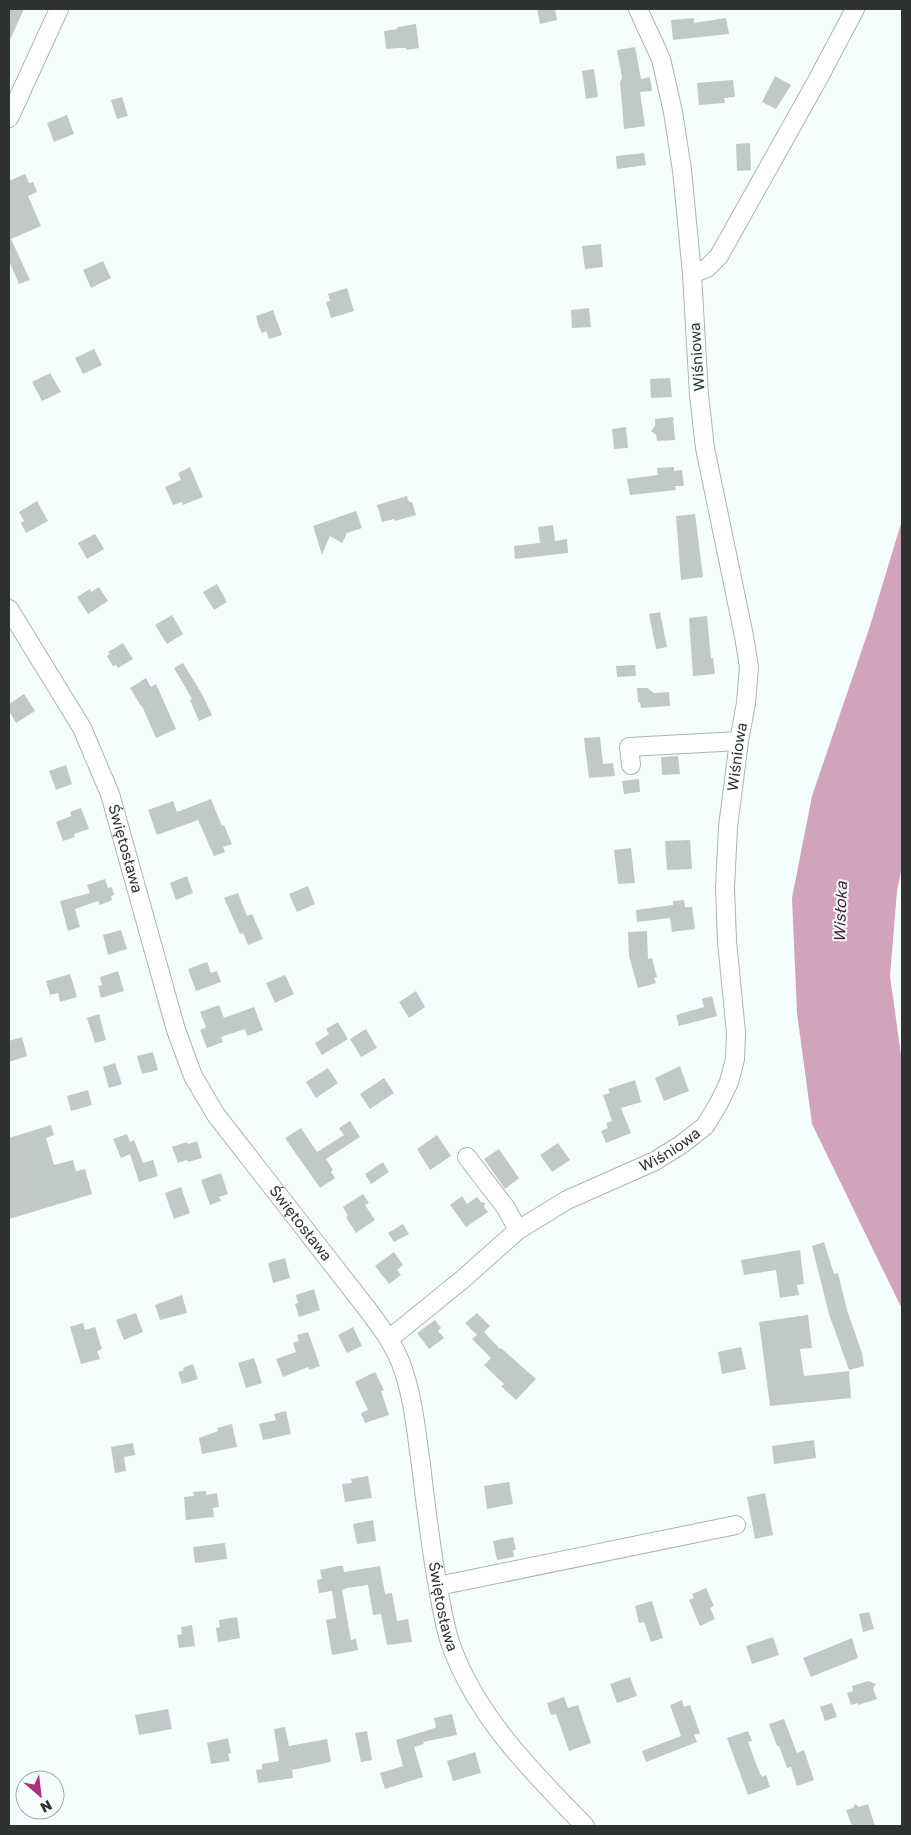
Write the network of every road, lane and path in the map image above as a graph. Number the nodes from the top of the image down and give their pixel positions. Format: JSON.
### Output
{"nodes":[{"id":1,"x":59,"y":9,"type":"edge"},
{"id":2,"x":638,"y":9,"type":"edge"},
{"id":3,"x":855,"y":9,"type":"edge"},
{"id":4,"x":9,"y":118,"type":"edge"},
{"id":5,"x":692,"y":274,"type":"junction"},
{"id":6,"x":9,"y":609,"type":"edge"},
{"id":7,"x":738,"y":741,"type":"junction"},
{"id":8,"x":631,"y":765,"type":"dead end"},
{"id":9,"x":467,"y":1157,"type":"dead end"},
{"id":10,"x":518,"y":1230,"type":"junction"},
{"id":11,"x":389,"y":1339,"type":"junction"},
{"id":12,"x":736,"y":1525,"type":"dead end"},
{"id":13,"x":438,"y":1586,"type":"junction"},
{"id":14,"x":585,"y":1826,"type":"edge"}],
"edges":[{"from":1,"to":4,"type":"street"},
{"from":2,"to":5,"type":"street","name":"Wiśniowa"},
{"from":3,"to":5,"type":"street"},
{"from":5,"to":7,"type":"street","name":"Wiśniowa"},
{"from":6,"to":11,"type":"street","name":"Świętosława"},
{"from":7,"to":8,"type":"street"},
{"from":7,"to":10,"type":"street","name":"Wiśniowa"},
{"from":9,"to":10,"type":"street"},
{"from":10,"to":11,"type":"street","name":"Wiśniowa"},
{"from":11,"to":13,"type":"street","name":"Świętosława"},
{"from":12,"to":13,"type":"street"},
{"from":13,"to":14,"type":"street","name":"Świętosława"}]}
